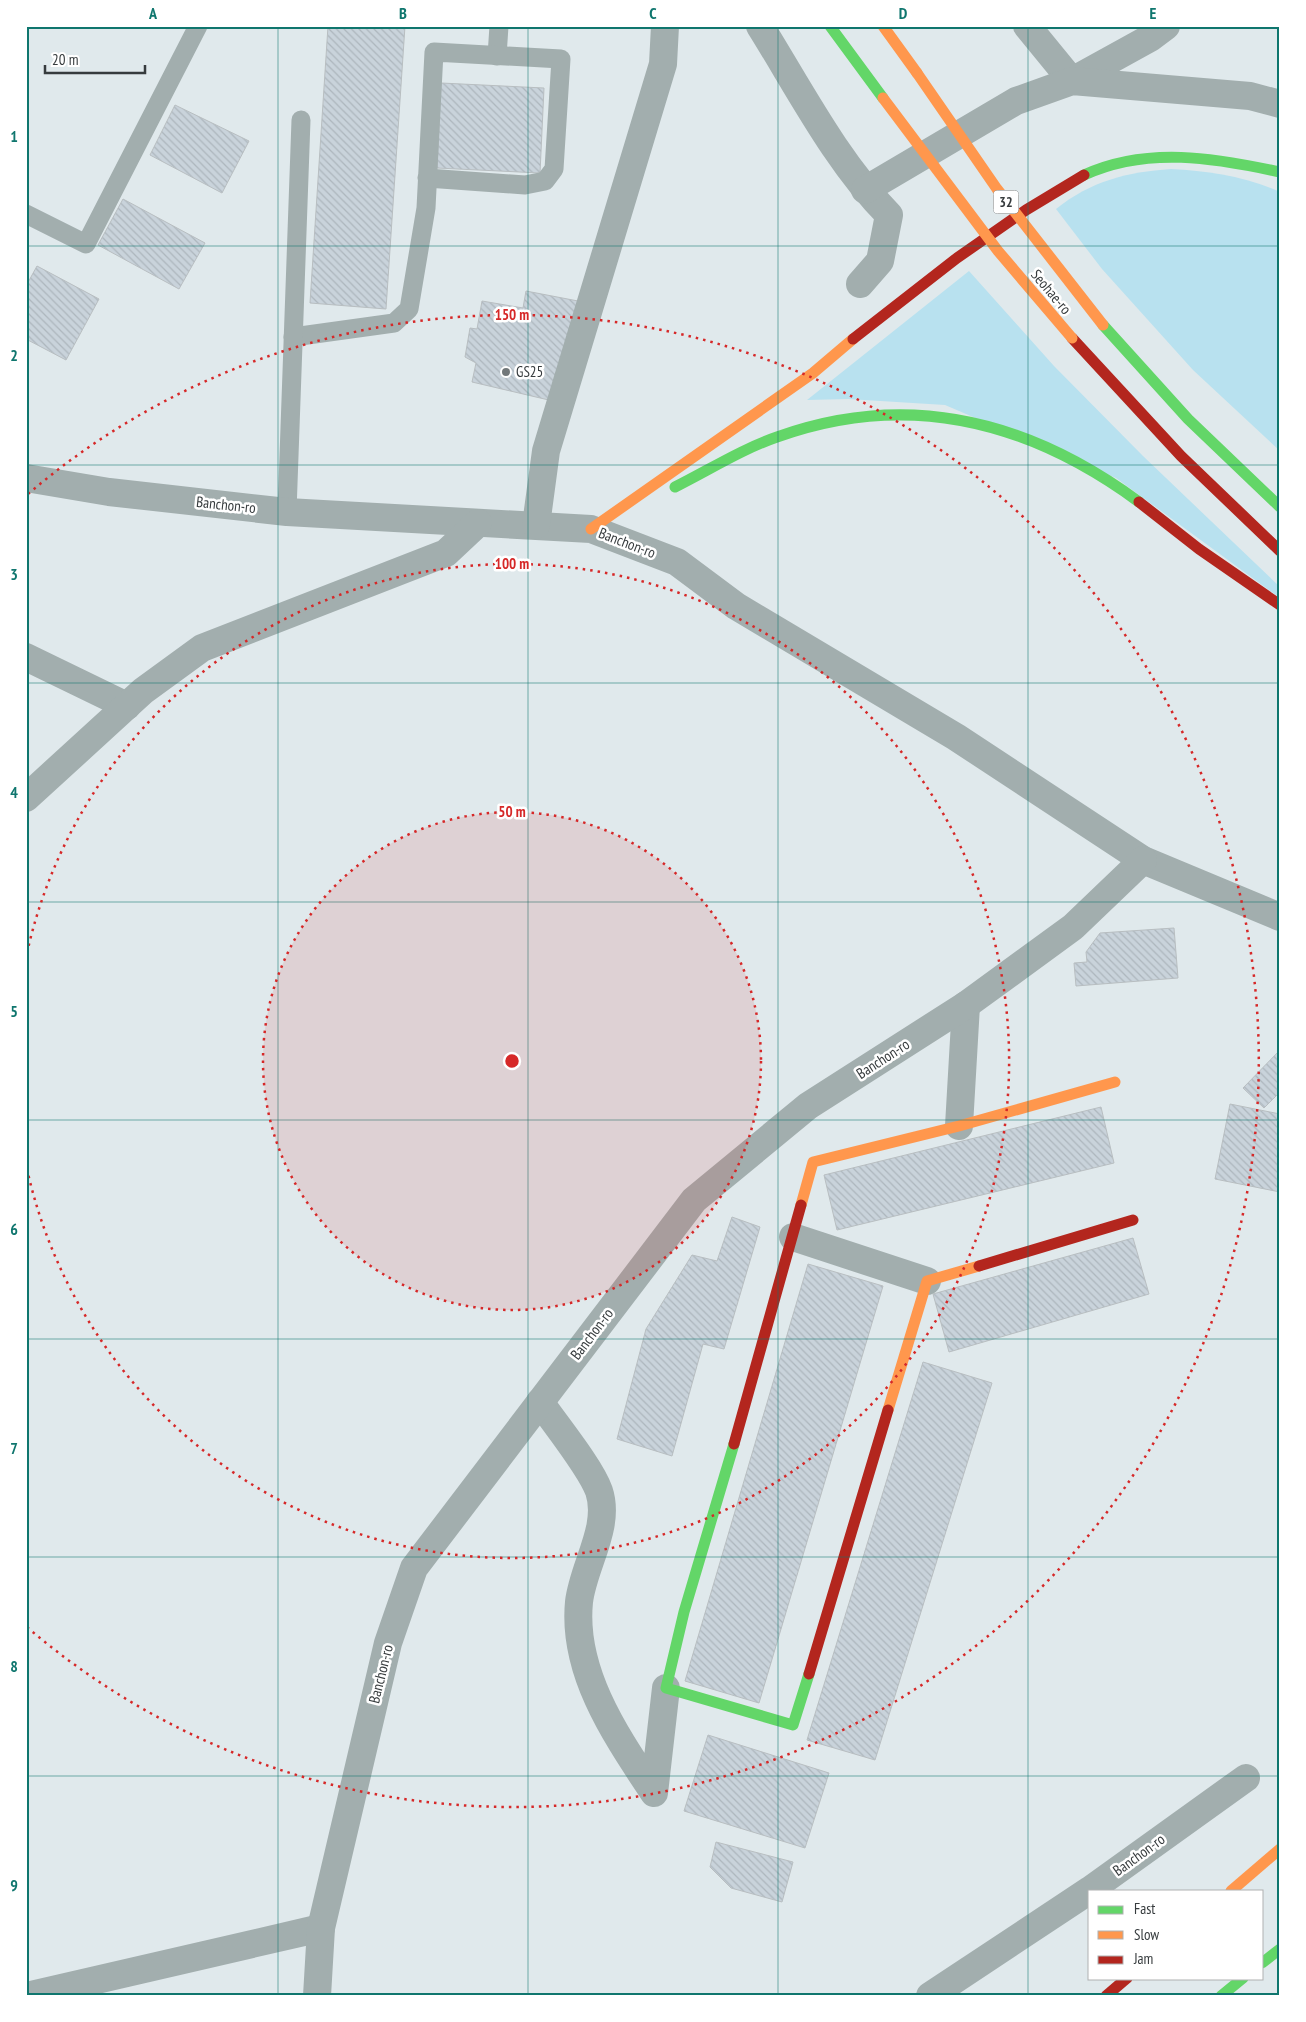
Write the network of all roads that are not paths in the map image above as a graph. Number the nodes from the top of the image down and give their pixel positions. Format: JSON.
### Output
{"nodes":[{"id":1,"x":198,"y":26,"type":"edge"},
{"id":2,"x":499,"y":26,"type":"edge"},
{"id":3,"x":665,"y":26,"type":"edge"},
{"id":4,"x":760,"y":26,"type":"edge"},
{"id":5,"x":830,"y":26,"type":"edge"},
{"id":6,"x":884,"y":26,"type":"edge"},
{"id":7,"x":1027,"y":26,"type":"edge"},
{"id":8,"x":1166,"y":26,"type":"edge"},
{"id":9,"x":498,"y":56,"type":"junction"},
{"id":10,"x":1072,"y":81,"type":"junction"},
{"id":11,"x":1280,"y":104,"type":"edge"},
{"id":12,"x":301,"y":120,"type":"dead end"},
{"id":13,"x":1280,"y":172,"type":"edge"},
{"id":14,"x":428,"y":178,"type":"junction"},
{"id":15,"x":865,"y":190,"type":"junction"},
{"id":16,"x":26,"y":214,"type":"edge"},
{"id":17,"x":860,"y":284,"type":"dead end"},
{"id":18,"x":293,"y":337,"type":"junction"},
{"id":19,"x":26,"y":478,"type":"edge"},
{"id":20,"x":1280,"y":507,"type":"edge"},
{"id":21,"x":287,"y":512,"type":"junction"},
{"id":22,"x":478,"y":523,"type":"junction"},
{"id":23,"x":536,"y":525,"type":"junction"},
{"id":24,"x":592,"y":529,"type":"junction"},
{"id":25,"x":1280,"y":551,"type":"edge"},
{"id":26,"x":1280,"y":605,"type":"edge"},
{"id":27,"x":26,"y":657,"type":"edge"},
{"id":28,"x":127,"y":706,"type":"junction"},
{"id":29,"x":26,"y":798,"type":"edge"},
{"id":30,"x":1143,"y":860,"type":"junction"},
{"id":31,"x":1280,"y":917,"type":"edge"},
{"id":32,"x":966,"y":1005,"type":"junction"},
{"id":33,"x":1115,"y":1082,"type":"dead end"},
{"id":34,"x":959,"y":1126,"type":"junction"},
{"id":35,"x":1133,"y":1220,"type":"dead end"},
{"id":36,"x":793,"y":1237,"type":"junction"},
{"id":37,"x":927,"y":1281,"type":"junction"},
{"id":38,"x":540,"y":1402,"type":"junction"},
{"id":39,"x":666,"y":1688,"type":"junction"},
{"id":40,"x":1246,"y":1778,"type":"dead end"},
{"id":41,"x":1280,"y":1849,"type":"edge"},
{"id":42,"x":1090,"y":1890,"type":"edge"},
{"id":43,"x":1232,"y":1890,"type":"edge"},
{"id":44,"x":1088,"y":1891,"type":"edge"},
{"id":45,"x":321,"y":1928,"type":"junction"},
{"id":46,"x":1280,"y":1949,"type":"edge"},
{"id":47,"x":1264,"y":1961,"type":"edge"},
{"id":48,"x":1125,"y":1980,"type":"edge"},
{"id":49,"x":1241,"y":1980,"type":"edge"},
{"id":50,"x":27,"y":1996,"type":"edge"},
{"id":51,"x":317,"y":1996,"type":"edge"},
{"id":52,"x":930,"y":1996,"type":"edge"},
{"id":53,"x":1106,"y":1996,"type":"edge"},
{"id":54,"x":1221,"y":1996,"type":"edge"}],
"edges":[{"from":1,"to":16,"type":"lane"},
{"from":2,"to":9,"type":"lane"},
{"from":3,"to":23,"type":"street"},
{"from":4,"to":15,"type":"street"},
{"from":5,"to":25,"type":"main road","name":"Seohae-ro","number":"32","bridge":true},
{"from":6,"to":20,"type":"main road","name":"Seohae-ro","number":"32","bridge":true},
{"from":7,"to":10,"type":"street"},
{"from":8,"to":10,"type":"street"},
{"from":9,"to":14,"type":"lane"},
{"from":9,"to":14,"type":"lane"},
{"from":10,"to":11,"type":"street"},
{"from":10,"to":15,"type":"street"},
{"from":12,"to":18,"type":"lane"},
{"from":13,"to":24,"type":"main road"},
{"from":14,"to":18,"type":"lane"},
{"from":15,"to":17,"type":"street"},
{"from":18,"to":21,"type":"lane"},
{"from":19,"to":21,"type":"street","name":"Banchon-ro"},
{"from":21,"to":22,"type":"street","name":"Banchon-ro"},
{"from":22,"to":23,"type":"street","name":"Banchon-ro"},
{"from":22,"to":28,"type":"street"},
{"from":23,"to":24,"type":"street","name":"Banchon-ro"},
{"from":24,"to":26,"type":"main road"},
{"from":24,"to":30,"type":"street","name":"Banchon-ro"},
{"from":27,"to":28,"type":"street"},
{"from":28,"to":29,"type":"street"},
{"from":30,"to":31,"type":"street","name":"Banchon-ro"},
{"from":30,"to":32,"type":"street","name":"Banchon-ro"},
{"from":32,"to":34,"type":"street"},
{"from":32,"to":38,"type":"street","name":"Banchon-ro"},
{"from":33,"to":34,"type":"main road"},
{"from":34,"to":36,"type":"main road"},
{"from":35,"to":37,"type":"main road"},
{"from":36,"to":37,"type":"street"},
{"from":36,"to":39,"type":"main road"},
{"from":37,"to":39,"type":"main road"},
{"from":38,"to":39,"type":"street"},
{"from":38,"to":45,"type":"street","name":"Banchon-ro"},
{"from":40,"to":42,"type":"street","name":"Banchon-ro"},
{"from":41,"to":43,"type":"main road"},
{"from":44,"to":52,"type":"street","name":"Banchon-ro"},
{"from":45,"to":50,"type":"street"},
{"from":45,"to":51,"type":"street","name":"Banchon-ro"},
{"from":46,"to":47,"type":"main road"},
{"from":48,"to":53,"type":"main road"},
{"from":49,"to":54,"type":"main road"}]}
